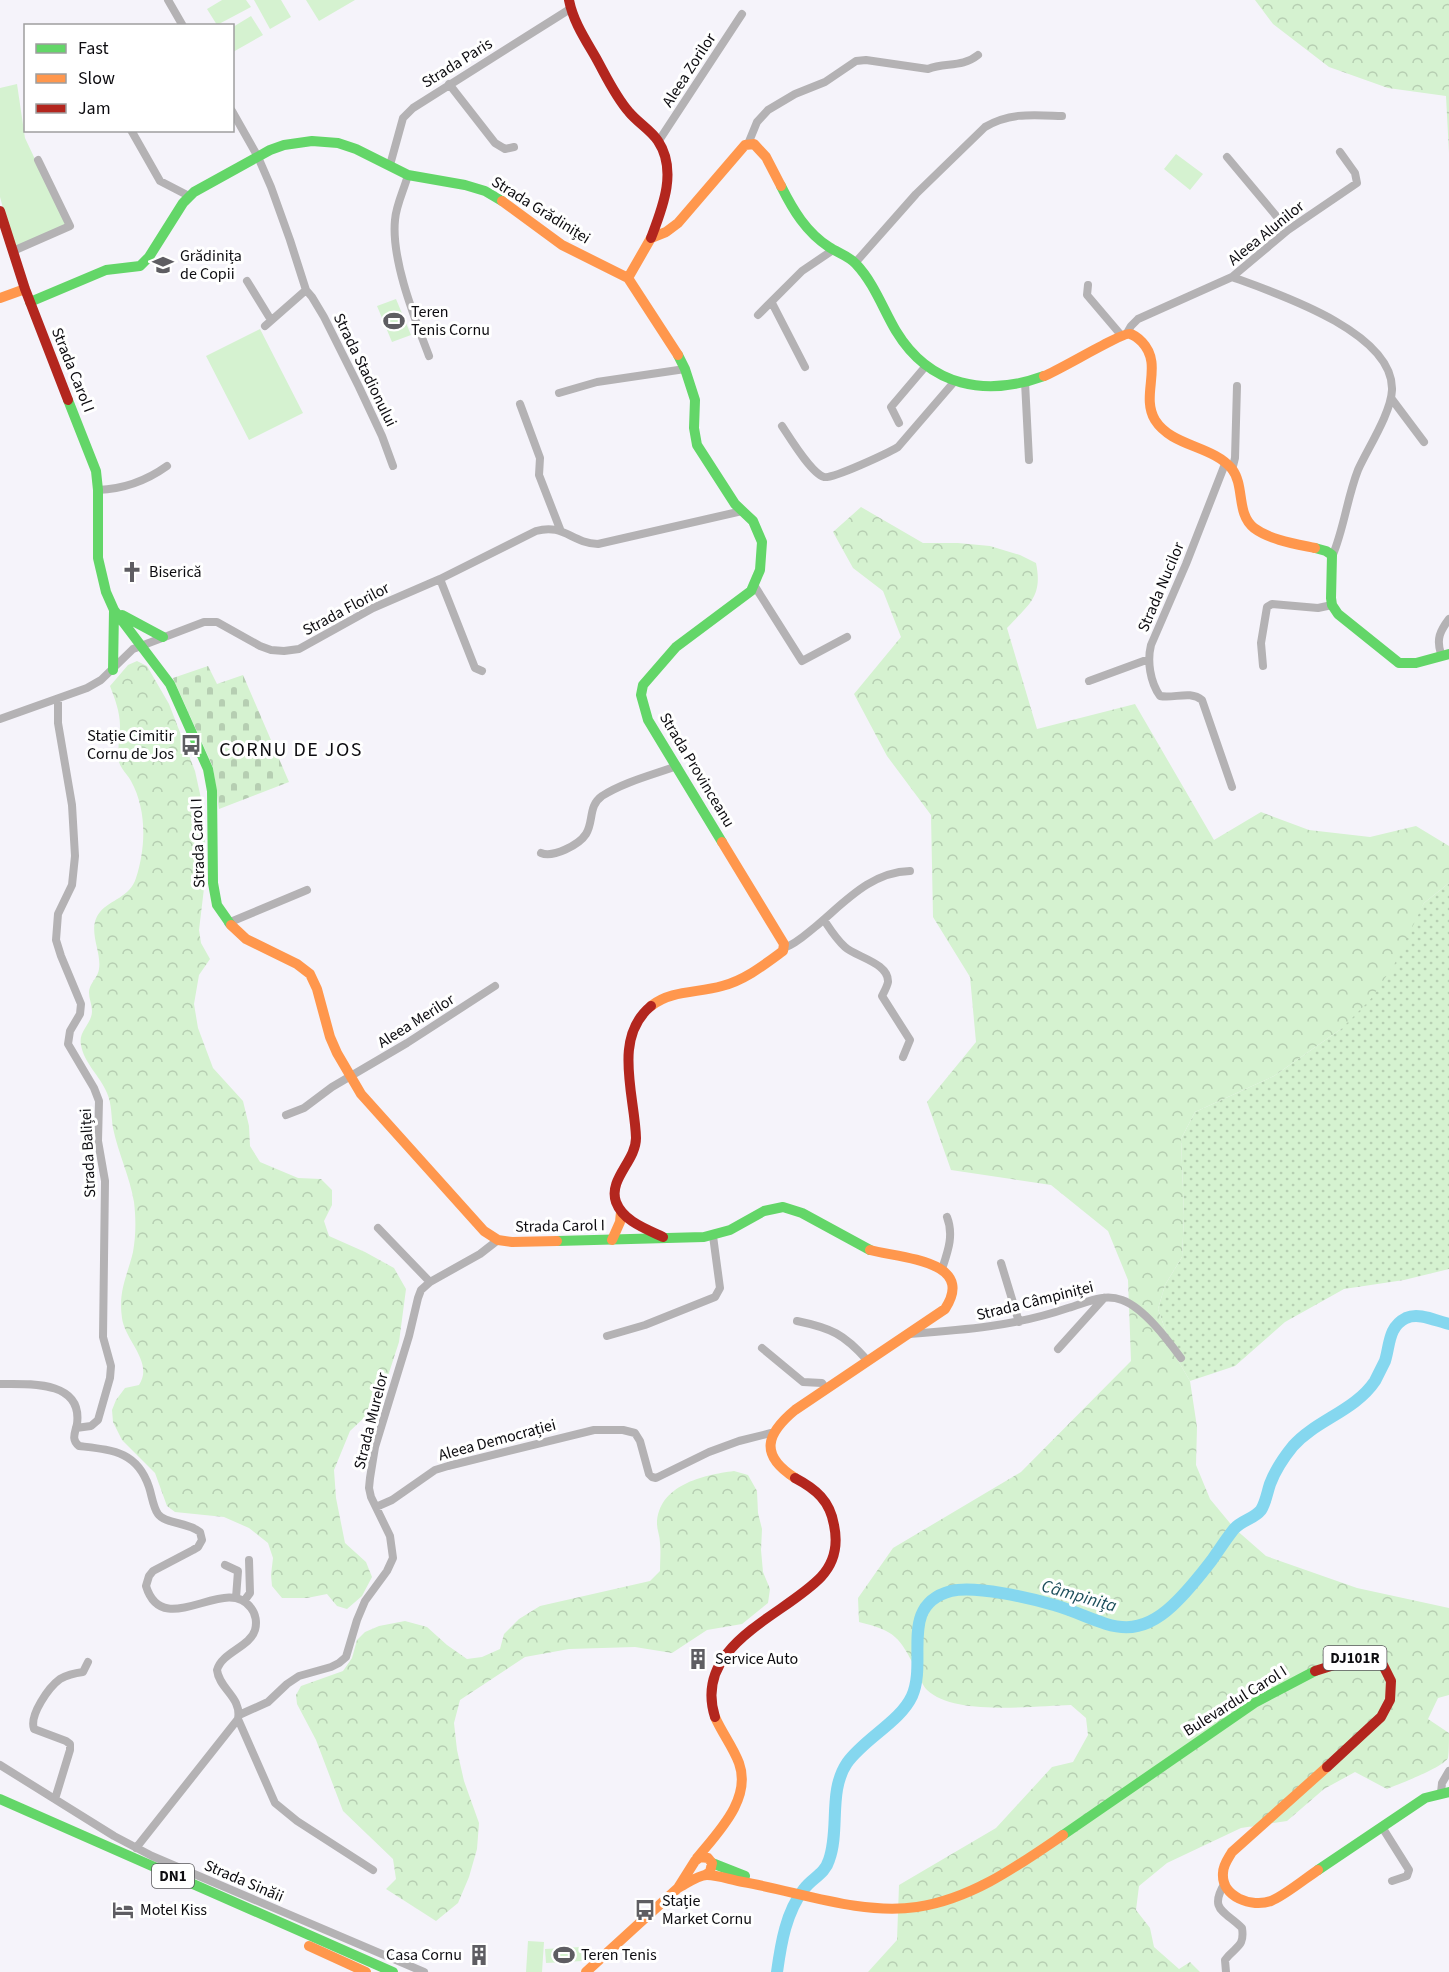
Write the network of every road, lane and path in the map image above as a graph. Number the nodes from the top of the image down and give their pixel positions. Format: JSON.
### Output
{"nodes":[{"id":1,"x":168,"y":0,"type":"edge"},
{"id":2,"x":570,"y":4,"type":"edge"},
{"id":3,"x":742,"y":14,"type":"dead end"},
{"id":4,"x":182,"y":24,"type":"edge"},
{"id":5,"x":978,"y":55,"type":"dead end"},
{"id":6,"x":449,"y":84,"type":"junction"},
{"id":7,"x":234,"y":115,"type":"edge"},
{"id":8,"x":1062,"y":116,"type":"dead end"},
{"id":9,"x":132,"y":132,"type":"edge"},
{"id":10,"x":658,"y":142,"type":"junction"},
{"id":11,"x":748,"y":144,"type":"junction"},
{"id":12,"x":514,"y":147,"type":"dead end"},
{"id":13,"x":1340,"y":152,"type":"dead end"},
{"id":14,"x":258,"y":157,"type":"junction"},
{"id":15,"x":1227,"y":157,"type":"dead end"},
{"id":16,"x":38,"y":160,"type":"dead end"},
{"id":17,"x":390,"y":165,"type":"junction"},
{"id":18,"x":408,"y":175,"type":"junction"},
{"id":19,"x":189,"y":196,"type":"junction"},
{"id":20,"x":0,"y":211,"type":"edge"},
{"id":21,"x":1288,"y":230,"type":"junction"},
{"id":22,"x":651,"y":238,"type":"junction"},
{"id":23,"x":833,"y":250,"type":"junction"},
{"id":24,"x":13,"y":251,"type":"junction"},
{"id":25,"x":855,"y":263,"type":"junction"},
{"id":26,"x":1232,"y":277,"type":"junction"},
{"id":27,"x":628,"y":278,"type":"junction"},
{"id":28,"x":247,"y":281,"type":"dead end"},
{"id":29,"x":1088,"y":285,"type":"dead end"},
{"id":30,"x":25,"y":289,"type":"junction"},
{"id":31,"x":306,"y":291,"type":"junction"},
{"id":32,"x":0,"y":298,"type":"edge"},
{"id":33,"x":30,"y":302,"type":"junction"},
{"id":34,"x":772,"y":303,"type":"junction"},
{"id":35,"x":758,"y":315,"type":"dead end"},
{"id":36,"x":1124,"y":334,"type":"junction"},
{"id":37,"x":429,"y":356,"type":"dead end"},
{"id":38,"x":805,"y":367,"type":"dead end"},
{"id":39,"x":925,"y":367,"type":"junction"},
{"id":40,"x":685,"y":369,"type":"junction"},
{"id":41,"x":954,"y":382,"type":"junction"},
{"id":42,"x":1025,"y":382,"type":"junction"},
{"id":43,"x":1237,"y":386,"type":"dead end"},
{"id":44,"x":559,"y":393,"type":"dead end"},
{"id":45,"x":1391,"y":398,"type":"junction"},
{"id":46,"x":520,"y":404,"type":"dead end"},
{"id":47,"x":899,"y":423,"type":"dead end"},
{"id":48,"x":782,"y":426,"type":"dead end"},
{"id":49,"x":1424,"y":442,"type":"dead end"},
{"id":50,"x":1029,"y":460,"type":"dead end"},
{"id":51,"x":167,"y":466,"type":"dead end"},
{"id":52,"x":393,"y":466,"type":"dead end"},
{"id":53,"x":1228,"y":467,"type":"junction"},
{"id":54,"x":98,"y":490,"type":"junction"},
{"id":55,"x":742,"y":511,"type":"junction"},
{"id":56,"x":560,"y":530,"type":"junction"},
{"id":57,"x":1332,"y":557,"type":"junction"},
{"id":58,"x":440,"y":579,"type":"junction"},
{"id":59,"x":754,"y":585,"type":"junction"},
{"id":60,"x":1332,"y":605,"type":"junction"},
{"id":61,"x":114,"y":610,"type":"junction"},
{"id":62,"x":1449,"y":619,"type":"edge"},
{"id":63,"x":162,"y":637,"type":"junction"},
{"id":64,"x":847,"y":637,"type":"dead end"},
{"id":65,"x":141,"y":645,"type":"junction"},
{"id":66,"x":1445,"y":654,"type":"edge"},
{"id":67,"x":1149,"y":659,"type":"junction"},
{"id":68,"x":1263,"y":666,"type":"dead end"},
{"id":69,"x":113,"y":670,"type":"junction"},
{"id":70,"x":482,"y":671,"type":"dead end"},
{"id":71,"x":1089,"y":681,"type":"dead end"},
{"id":72,"x":58,"y":699,"type":"junction"},
{"id":73,"x":0,"y":719,"type":"edge"},
{"id":74,"x":677,"y":766,"type":"junction"},
{"id":75,"x":1232,"y":787,"type":"dead end"},
{"id":76,"x":541,"y":853,"type":"dead end"},
{"id":77,"x":910,"y":871,"type":"dead end"},
{"id":78,"x":307,"y":890,"type":"dead end"},
{"id":79,"x":824,"y":920,"type":"junction"},
{"id":80,"x":228,"y":923,"type":"junction"},
{"id":81,"x":784,"y":948,"type":"junction"},
{"id":82,"x":495,"y":986,"type":"dead end"},
{"id":83,"x":903,"y":1057,"type":"dead end"},
{"id":84,"x":350,"y":1077,"type":"junction"},
{"id":85,"x":286,"y":1115,"type":"dead end"},
{"id":86,"x":621,"y":1212,"type":"junction"},
{"id":87,"x":947,"y":1218,"type":"dead end"},
{"id":88,"x":378,"y":1228,"type":"dead end"},
{"id":89,"x":713,"y":1236,"type":"junction"},
{"id":90,"x":666,"y":1239,"type":"junction"},
{"id":91,"x":498,"y":1240,"type":"junction"},
{"id":92,"x":612,"y":1240,"type":"junction"},
{"id":93,"x":1001,"y":1263,"type":"dead end"},
{"id":94,"x":942,"y":1269,"type":"junction"},
{"id":95,"x":430,"y":1282,"type":"junction"},
{"id":96,"x":1104,"y":1298,"type":"junction"},
{"id":97,"x":797,"y":1322,"type":"dead end"},
{"id":98,"x":1019,"y":1322,"type":"junction"},
{"id":99,"x":907,"y":1334,"type":"junction"},
{"id":100,"x":607,"y":1336,"type":"dead end"},
{"id":101,"x":762,"y":1348,"type":"dead end"},
{"id":102,"x":1058,"y":1349,"type":"dead end"},
{"id":103,"x":1182,"y":1358,"type":"dead end"},
{"id":104,"x":867,"y":1360,"type":"junction"},
{"id":105,"x":0,"y":1384,"type":"edge"},
{"id":106,"x":826,"y":1389,"type":"junction"},
{"id":107,"x":76,"y":1428,"type":"junction"},
{"id":108,"x":771,"y":1433,"type":"junction"},
{"id":109,"x":376,"y":1507,"type":"junction"},
{"id":110,"x":249,"y":1560,"type":"dead end"},
{"id":111,"x":225,"y":1565,"type":"dead end"},
{"id":112,"x":240,"y":1599,"type":"junction"},
{"id":113,"x":88,"y":1662,"type":"dead end"},
{"id":114,"x":239,"y":1717,"type":"junction"},
{"id":115,"x":0,"y":1765,"type":"edge"},
{"id":116,"x":1449,"y":1771,"type":"edge"},
{"id":117,"x":1445,"y":1793,"type":"edge"},
{"id":118,"x":0,"y":1799,"type":"edge"},
{"id":119,"x":55,"y":1799,"type":"junction"},
{"id":120,"x":0,"y":1809,"type":"edge"},
{"id":121,"x":1382,"y":1827,"type":"junction"},
{"id":122,"x":713,"y":1838,"type":"junction"},
{"id":123,"x":136,"y":1848,"type":"junction"},
{"id":124,"x":695,"y":1861,"type":"junction"},
{"id":125,"x":711,"y":1862,"type":"junction"},
{"id":126,"x":373,"y":1870,"type":"dead end"},
{"id":127,"x":704,"y":1875,"type":"junction"},
{"id":128,"x":1392,"y":1881,"type":"dead end"},
{"id":129,"x":1225,"y":1883,"type":"junction"},
{"id":130,"x":768,"y":1886,"type":"junction"},
{"id":131,"x":678,"y":1888,"type":"junction"},
{"id":132,"x":366,"y":1972,"type":"edge"},
{"id":133,"x":393,"y":1972,"type":"edge"},
{"id":134,"x":424,"y":1972,"type":"edge"},
{"id":135,"x":585,"y":1972,"type":"edge"},
{"id":136,"x":1226,"y":1972,"type":"edge"}],
"edges":[{"from":1,"to":4,"type":"street"},
{"from":2,"to":6,"type":"street","name":"Strada Paris"},
{"from":2,"to":10,"type":"main road"},
{"from":3,"to":10,"type":"street","name":"Aleea Zorilor"},
{"from":5,"to":11,"type":"street"},
{"from":6,"to":12,"type":"street"},
{"from":6,"to":17,"type":"street","name":"Strada Paris"},
{"from":7,"to":14,"type":"street","name":"Strada Stadionului"},
{"from":8,"to":25,"type":"street"},
{"from":9,"to":19,"type":"street"},
{"from":10,"to":22,"type":"main road"},
{"from":11,"to":22,"type":"main road"},
{"from":11,"to":23,"type":"main road"},
{"from":13,"to":21,"type":"street","name":"Aleea Alunilor"},
{"from":14,"to":17,"type":"main road","name":"Strada Grădiniței"},
{"from":14,"to":19,"type":"main road","name":"Strada Grădiniței"},
{"from":14,"to":31,"type":"street","name":"Strada Stadionului"},
{"from":15,"to":21,"type":"street"},
{"from":16,"to":24,"type":"street"},
{"from":17,"to":18,"type":"main road","name":"Strada Grădiniței"},
{"from":18,"to":27,"type":"main road","name":"Strada Grădiniței"},
{"from":18,"to":37,"type":"street"},
{"from":19,"to":33,"type":"main road","name":"Strada Grădiniței"},
{"from":20,"to":24,"type":"main road","name":"Strada Carol I"},
{"from":21,"to":26,"type":"street","name":"Aleea Alunilor"},
{"from":22,"to":27,"type":"main road"},
{"from":23,"to":25,"type":"main road"},
{"from":23,"to":34,"type":"street"},
{"from":24,"to":30,"type":"main road","name":"Strada Carol I"},
{"from":25,"to":39,"type":"main road"},
{"from":26,"to":36,"type":"street","name":"Aleea Alunilor"},
{"from":26,"to":45,"type":"street"},
{"from":27,"to":40,"type":"main road"},
{"from":28,"to":31,"type":"street"},
{"from":29,"to":36,"type":"street"},
{"from":30,"to":32,"type":"main road"},
{"from":30,"to":33,"type":"main road","name":"Strada Carol I"},
{"from":31,"to":52,"type":"street","name":"Strada Stadionului"},
{"from":33,"to":54,"type":"main road","name":"Strada Carol I"},
{"from":34,"to":35,"type":"street"},
{"from":34,"to":38,"type":"street"},
{"from":36,"to":42,"type":"main road"},
{"from":36,"to":53,"type":"main road"},
{"from":39,"to":41,"type":"main road"},
{"from":39,"to":47,"type":"street"},
{"from":40,"to":44,"type":"street"},
{"from":40,"to":55,"type":"main road"},
{"from":41,"to":42,"type":"main road"},
{"from":41,"to":48,"type":"street"},
{"from":42,"to":50,"type":"street"},
{"from":43,"to":53,"type":"street","name":"Strada Nucilor"},
{"from":45,"to":49,"type":"street"},
{"from":45,"to":57,"type":"street"},
{"from":46,"to":56,"type":"street"},
{"from":51,"to":54,"type":"street"},
{"from":53,"to":57,"type":"main road"},
{"from":53,"to":67,"type":"street","name":"Strada Nucilor"},
{"from":54,"to":61,"type":"main road","name":"Strada Carol I"},
{"from":55,"to":56,"type":"street"},
{"from":55,"to":59,"type":"main road"},
{"from":56,"to":58,"type":"street","name":"Strada Florilor"},
{"from":57,"to":60,"type":"main road"},
{"from":58,"to":63,"type":"street","name":"Strada Florilor"},
{"from":58,"to":70,"type":"street"},
{"from":59,"to":64,"type":"street"},
{"from":59,"to":74,"type":"main road","name":"Strada Provinceanu"},
{"from":60,"to":66,"type":"main road"},
{"from":60,"to":68,"type":"street"},
{"from":61,"to":63,"type":"main road"},
{"from":61,"to":65,"type":"main road","name":"Strada Carol I"},
{"from":61,"to":69,"type":"main road"},
{"from":62,"to":66,"type":"street"},
{"from":63,"to":65,"type":"street","name":"Strada Florilor"},
{"from":65,"to":69,"type":"street","name":"Strada Florilor"},
{"from":65,"to":80,"type":"main road","name":"Strada Carol I"},
{"from":67,"to":71,"type":"street"},
{"from":67,"to":75,"type":"street","name":"Strada Nucilor"},
{"from":69,"to":72,"type":"street","name":"Strada Florilor"},
{"from":72,"to":73,"type":"street","name":"Strada Florilor"},
{"from":72,"to":107,"type":"street","name":"Strada Baliței"},
{"from":74,"to":76,"type":"street"},
{"from":74,"to":81,"type":"main road","name":"Strada Provinceanu"},
{"from":77,"to":79,"type":"street"},
{"from":78,"to":80,"type":"street"},
{"from":79,"to":81,"type":"street"},
{"from":79,"to":83,"type":"street"},
{"from":80,"to":84,"type":"main road","name":"Strada Carol I"},
{"from":81,"to":86,"type":"main road"},
{"from":82,"to":84,"type":"street","name":"Aleea Merilor"},
{"from":84,"to":85,"type":"street","name":"Aleea Merilor"},
{"from":84,"to":91,"type":"main road","name":"Strada Carol I"},
{"from":86,"to":90,"type":"main road"},
{"from":86,"to":92,"type":"main road"},
{"from":87,"to":94,"type":"street"},
{"from":88,"to":95,"type":"street"},
{"from":89,"to":90,"type":"main road","name":"Strada Carol I"},
{"from":89,"to":94,"type":"main road","name":"Strada Carol I"},
{"from":89,"to":100,"type":"street"},
{"from":90,"to":92,"type":"main road","name":"Strada Carol I"},
{"from":91,"to":92,"type":"main road","name":"Strada Carol I"},
{"from":91,"to":95,"type":"street"},
{"from":93,"to":98,"type":"street"},
{"from":94,"to":99,"type":"main road"},
{"from":95,"to":109,"type":"street","name":"Strada Murelor"},
{"from":96,"to":98,"type":"street","name":"Strada Câmpiniței"},
{"from":96,"to":102,"type":"street"},
{"from":96,"to":103,"type":"street","name":"Strada Câmpiniței"},
{"from":97,"to":104,"type":"street"},
{"from":98,"to":99,"type":"street","name":"Strada Câmpiniței"},
{"from":99,"to":104,"type":"main road"},
{"from":101,"to":106,"type":"street"},
{"from":104,"to":106,"type":"main road"},
{"from":105,"to":107,"type":"street"},
{"from":106,"to":108,"type":"main road"},
{"from":107,"to":112,"type":"street"},
{"from":108,"to":109,"type":"street","name":"Aleea Democrației"},
{"from":108,"to":122,"type":"main road"},
{"from":109,"to":114,"type":"street","name":"Strada Murelor"},
{"from":110,"to":112,"type":"street"},
{"from":111,"to":112,"type":"street"},
{"from":112,"to":114,"type":"street"},
{"from":113,"to":119,"type":"street"},
{"from":114,"to":123,"type":"street"},
{"from":114,"to":126,"type":"street"},
{"from":115,"to":119,"type":"street","name":"Strada Sinăii"},
{"from":116,"to":117,"type":"street"},
{"from":117,"to":121,"type":"main road"},
{"from":118,"to":133,"type":"main road","number":"DN1"},
{"from":119,"to":123,"type":"street","name":"Strada Sinăii"},
{"from":120,"to":132,"type":"main road","number":"DN1"},
{"from":121,"to":128,"type":"street"},
{"from":121,"to":129,"type":"main road"},
{"from":122,"to":124,"type":"main road"},
{"from":122,"to":125,"type":"main road"},
{"from":123,"to":134,"type":"street","name":"Strada Sinăii"},
{"from":124,"to":125,"type":"main road","number":"DJ101R"},
{"from":124,"to":127,"type":"main road"},
{"from":124,"to":131,"type":"main road"},
{"from":125,"to":127,"type":"main road"},
{"from":125,"to":130,"type":"main road","number":"DJ101R"},
{"from":127,"to":130,"type":"main road","number":"DJ101R"},
{"from":127,"to":131,"type":"main road"},
{"from":129,"to":130,"type":"main road","name":"Bulevardul Carol I","number":"DJ101R"},
{"from":129,"to":136,"type":"street"},
{"from":131,"to":135,"type":"main road"}]}
